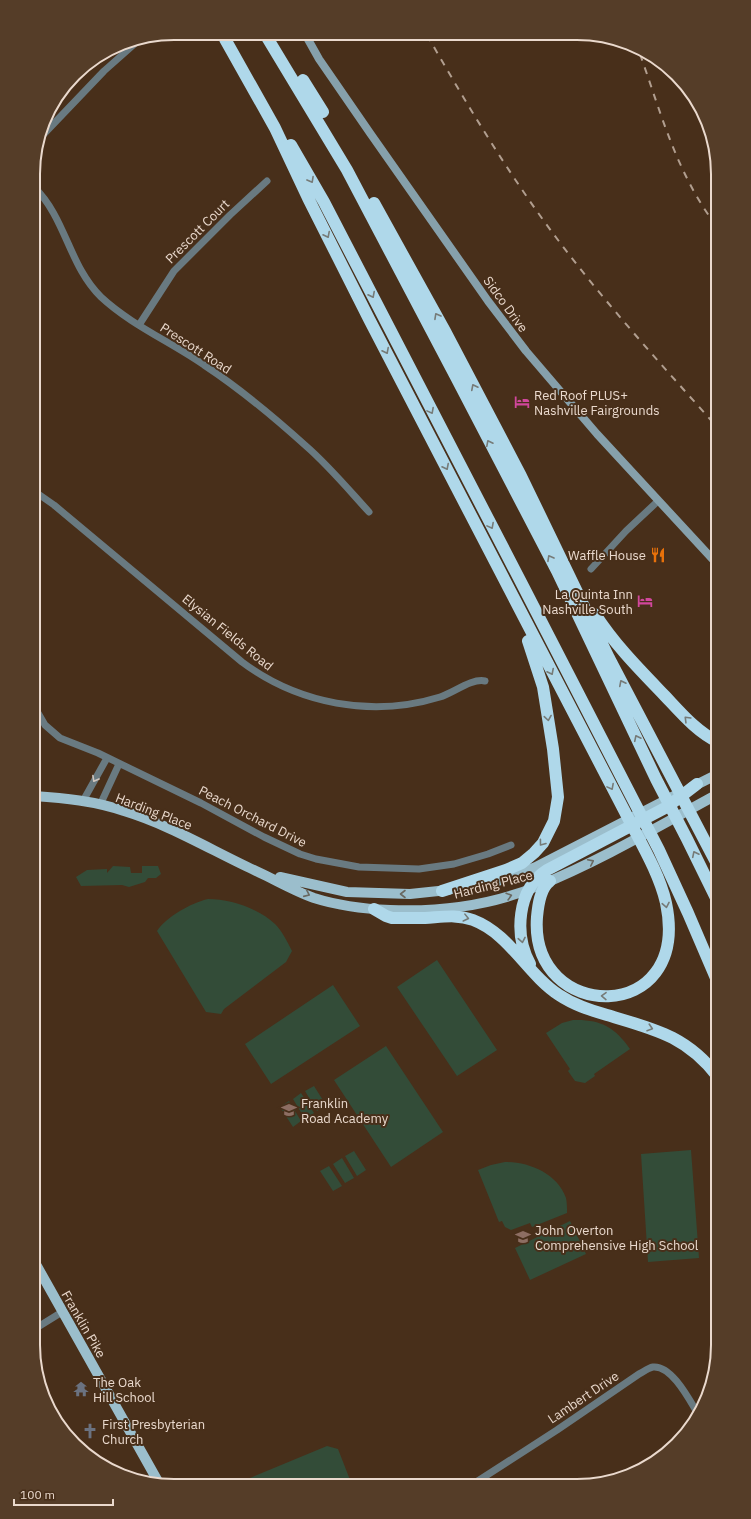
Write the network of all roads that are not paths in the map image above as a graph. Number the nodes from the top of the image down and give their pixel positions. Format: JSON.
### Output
{"nodes":[{"id":1,"x":225,"y":40,"type":"edge"},
{"id":2,"x":226,"y":40,"type":"edge"},
{"id":3,"x":269,"y":40,"type":"edge"},
{"id":4,"x":277,"y":40,"type":"edge"},
{"id":5,"x":308,"y":40,"type":"edge"},
{"id":6,"x":131,"y":47,"type":"edge"},
{"id":7,"x":48,"y":130,"type":"edge"},
{"id":8,"x":267,"y":181,"type":"dead end"},
{"id":9,"x":40,"y":194,"type":"edge"},
{"id":10,"x":139,"y":325,"type":"junction"},
{"id":11,"x":40,"y":494,"type":"edge"},
{"id":12,"x":658,"y":501,"type":"junction"},
{"id":13,"x":369,"y":512,"type":"dead end"},
{"id":14,"x":711,"y":558,"type":"edge"},
{"id":15,"x":590,"y":569,"type":"dead end"},
{"id":16,"x":566,"y":570,"type":"junction"},
{"id":17,"x":508,"y":587,"type":"junction"},
{"id":18,"x":485,"y":681,"type":"dead end"},
{"id":19,"x":40,"y":717,"type":"edge"},
{"id":20,"x":711,"y":738,"type":"edge"},
{"id":21,"x":107,"y":758,"type":"junction"},
{"id":22,"x":119,"y":764,"type":"junction"},
{"id":23,"x":711,"y":777,"type":"edge"},
{"id":24,"x":703,"y":781,"type":"joint"},
{"id":25,"x":40,"y":797,"type":"edge"},
{"id":26,"x":711,"y":798,"type":"edge"},
{"id":27,"x":83,"y":801,"type":"junction"},
{"id":28,"x":100,"y":805,"type":"junction"},
{"id":29,"x":597,"y":840,"type":"junction"},
{"id":30,"x":511,"y":845,"type":"dead end"},
{"id":31,"x":711,"y":853,"type":"edge"},
{"id":32,"x":259,"y":872,"type":"junction"},
{"id":33,"x":550,"y":881,"type":"junction"},
{"id":34,"x":711,"y":888,"type":"edge"},
{"id":35,"x":530,"y":889,"type":"junction"},
{"id":36,"x":442,"y":891,"type":"junction"},
{"id":37,"x":374,"y":909,"type":"junction"},
{"id":38,"x":711,"y":967,"type":"edge"},
{"id":39,"x":540,"y":978,"type":"junction"},
{"id":40,"x":711,"y":1069,"type":"edge"},
{"id":41,"x":40,"y":1272,"type":"edge"},
{"id":42,"x":62,"y":1312,"type":"junction"},
{"id":43,"x":40,"y":1326,"type":"edge"},
{"id":44,"x":695,"y":1409,"type":"edge"},
{"id":45,"x":156,"y":1478,"type":"edge"},
{"id":46,"x":481,"y":1479,"type":"edge"}],
"edges":[{"from":1,"to":17,"type":"highway","one_way":true},
{"from":2,"to":38,"type":"highway","one_way":true},
{"from":34,"to":3,"type":"highway","one_way":true},
{"from":16,"to":4,"type":"highway","one_way":true},
{"from":5,"to":12,"type":"main road","name":"Sidco Drive"},
{"from":6,"to":7,"type":"street"},
{"from":8,"to":10,"type":"street","name":"Prescott Court"},
{"from":9,"to":10,"type":"street","name":"Prescott Road"},
{"from":10,"to":13,"type":"street","name":"Prescott Road"},
{"from":11,"to":18,"type":"street","name":"Elysian Fields Road"},
{"from":12,"to":14,"type":"main road","name":"Sidco Drive"},
{"from":12,"to":15,"type":"street"},
{"from":20,"to":16,"type":"highway","one_way":true},
{"from":31,"to":16,"type":"highway","one_way":true},
{"from":17,"to":33,"type":"highway","one_way":true},
{"from":17,"to":36,"type":"highway","one_way":true},
{"from":19,"to":21,"type":"street","name":"Peach Orchard Drive"},
{"from":21,"to":22,"type":"street","name":"Peach Orchard Drive"},
{"from":21,"to":27,"type":"street","one_way":true},
{"from":22,"to":28,"type":"street"},
{"from":22,"to":30,"type":"street","name":"Peach Orchard Drive"},
{"from":23,"to":24,"type":"main road"},
{"from":24,"to":29,"type":"highway"},
{"from":25,"to":27,"type":"main road","name":"Harding Place"},
{"from":33,"to":26,"type":"main road","name":"Harding Place","one_way":true},
{"from":27,"to":28,"type":"main road","name":"Harding Place"},
{"from":28,"to":32,"type":"main road","name":"Harding Place"},
{"from":29,"to":35,"type":"highway"},
{"from":29,"to":36,"type":"main road","name":"Harding Place"},
{"from":36,"to":32,"type":"main road","name":"Harding Place","one_way":true},
{"from":32,"to":37,"type":"main road","name":"Harding Place","one_way":true},
{"from":33,"to":35,"type":"main road","name":"Harding Place"},
{"from":37,"to":35,"type":"main road","name":"Harding Place","one_way":true},
{"from":35,"to":39,"type":"highway","one_way":true},
{"from":37,"to":39,"type":"highway","one_way":true},
{"from":39,"to":40,"type":"highway","one_way":true},
{"from":41,"to":42,"type":"main road","name":"Franklin Pike"},
{"from":42,"to":43,"type":"street"},
{"from":42,"to":45,"type":"main road","name":"Franklin Pike"},
{"from":44,"to":46,"type":"street","name":"Lambert Drive"}]}
